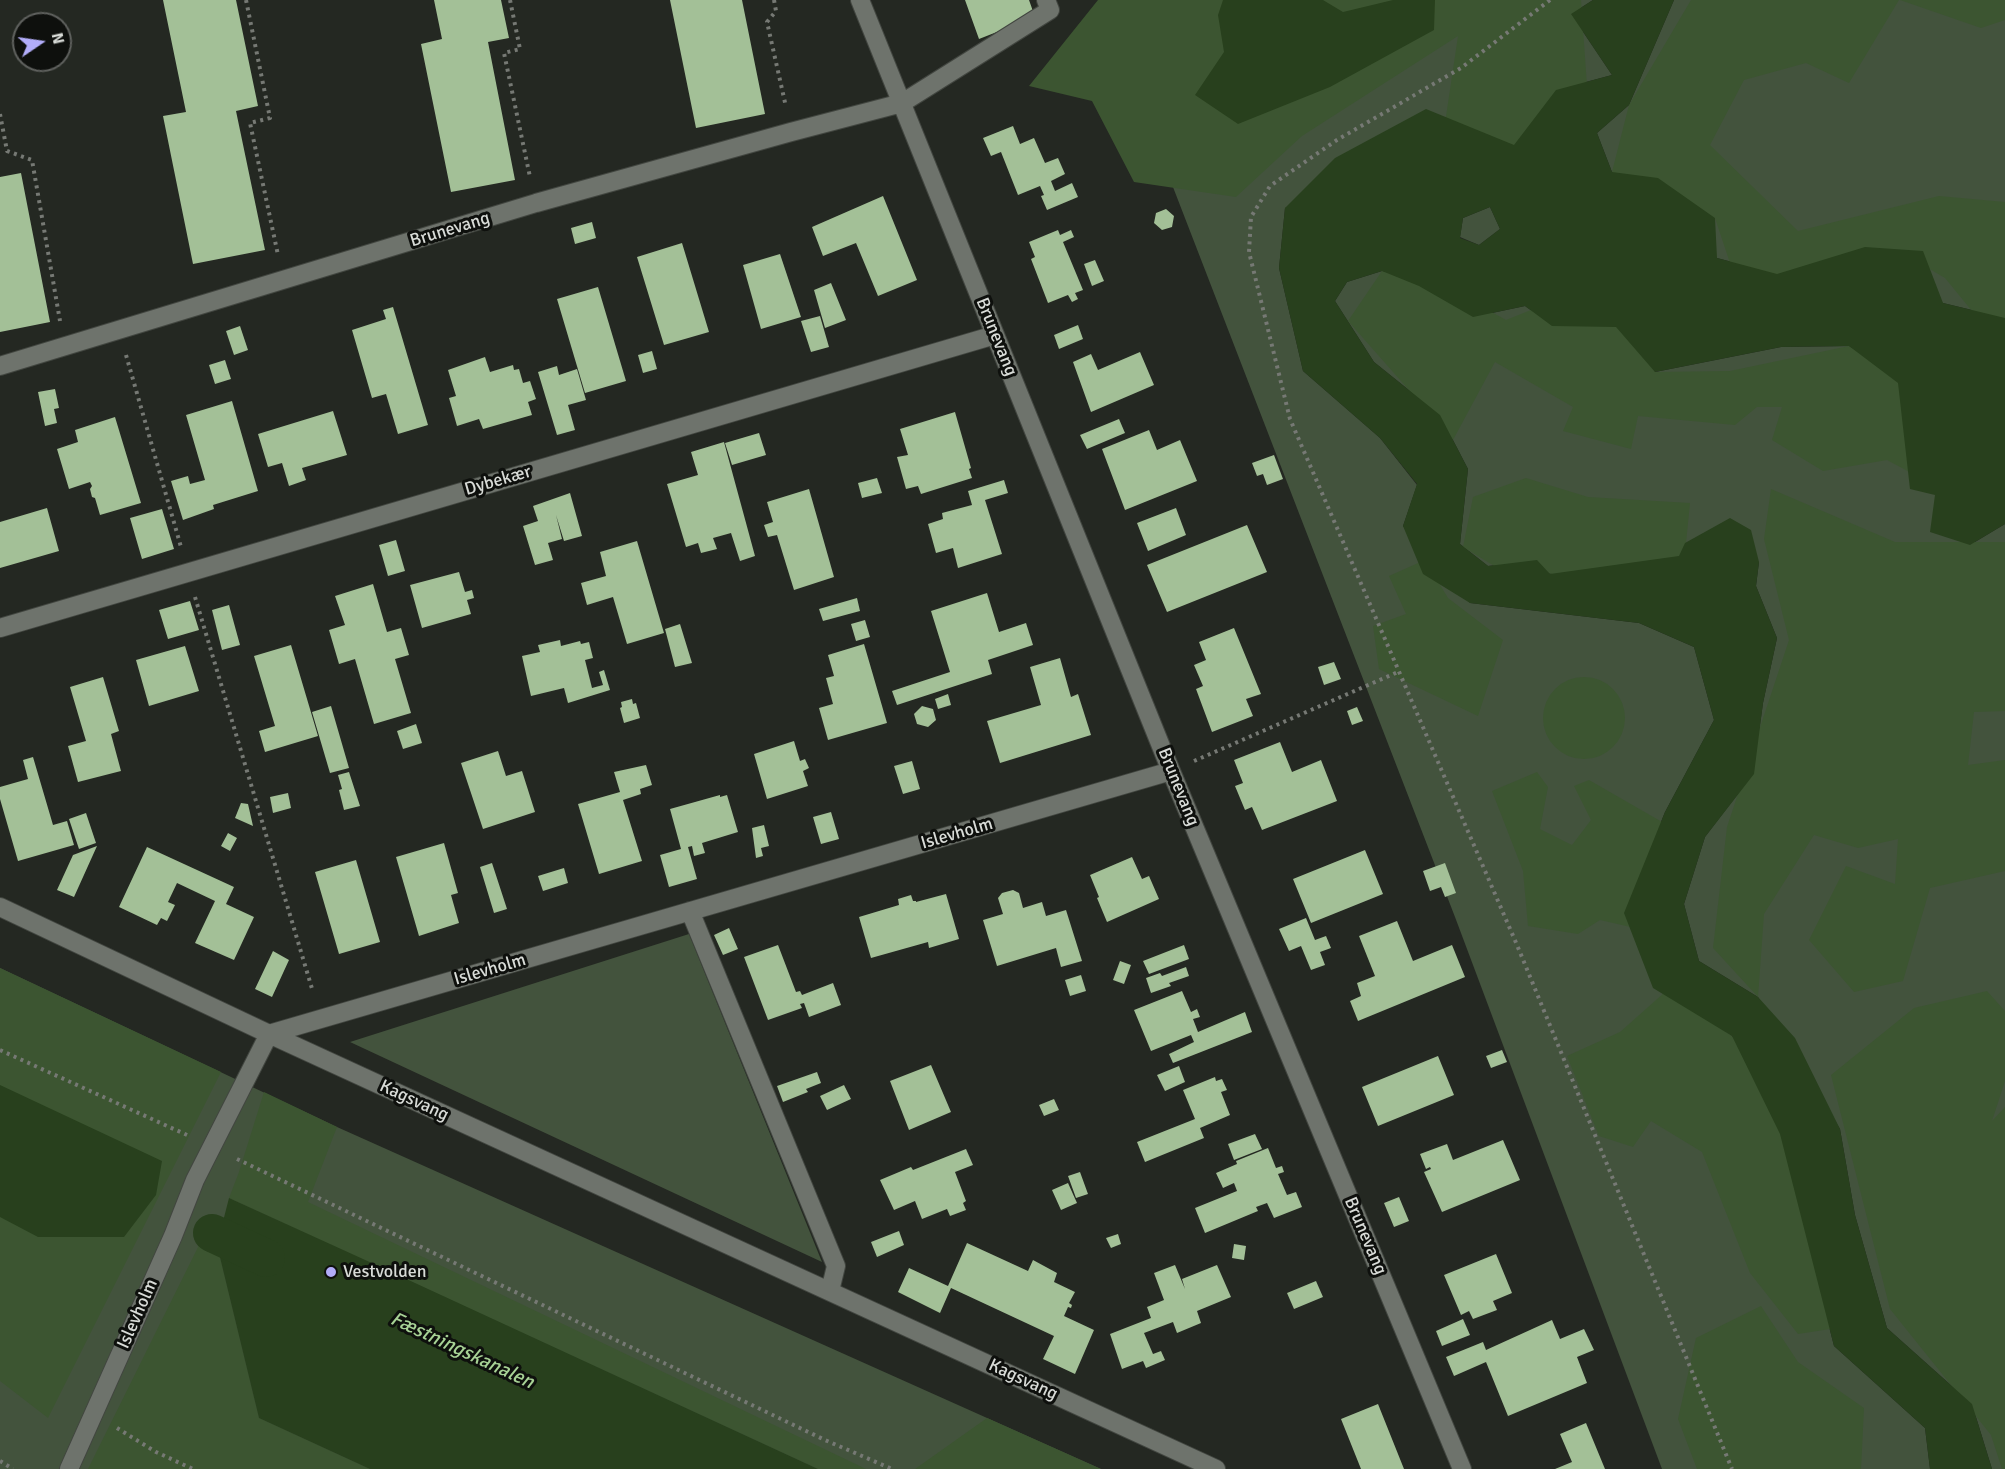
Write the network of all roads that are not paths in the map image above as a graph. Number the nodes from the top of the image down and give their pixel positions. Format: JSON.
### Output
{"nodes":[{"id":1,"x":860,"y":0,"type":"edge"},
{"id":2,"x":1046,"y":0,"type":"edge"},
{"id":3,"x":902,"y":103,"type":"junction"},
{"id":4,"x":995,"y":335,"type":"junction"},
{"id":5,"x":0,"y":366,"type":"edge"},
{"id":6,"x":0,"y":628,"type":"edge"},
{"id":7,"x":1171,"y":771,"type":"junction"},
{"id":8,"x":0,"y":907,"type":"edge"},
{"id":9,"x":690,"y":911,"type":"junction"},
{"id":10,"x":269,"y":1034,"type":"junction"},
{"id":11,"x":830,"y":1292,"type":"junction"},
{"id":12,"x":69,"y":1469,"type":"edge"},
{"id":13,"x":1216,"y":1469,"type":"edge"},
{"id":14,"x":1462,"y":1469,"type":"edge"}],
"edges":[{"from":1,"to":3,"type":"street","name":"Brunevang"},
{"from":2,"to":3,"type":"street"},
{"from":3,"to":4,"type":"street","name":"Brunevang"},
{"from":3,"to":5,"type":"street","name":"Brunevang"},
{"from":4,"to":6,"type":"street","name":"Dybekær"},
{"from":4,"to":7,"type":"street","name":"Brunevang"},
{"from":7,"to":9,"type":"street","name":"Islevholm"},
{"from":7,"to":14,"type":"street","name":"Brunevang"},
{"from":8,"to":10,"type":"street","name":"Kagsvang"},
{"from":9,"to":10,"type":"street","name":"Islevholm"},
{"from":9,"to":11,"type":"street"},
{"from":10,"to":11,"type":"street","name":"Kagsvang"},
{"from":10,"to":12,"type":"street","name":"Islevholm"},
{"from":11,"to":13,"type":"street","name":"Kagsvang"}]}
